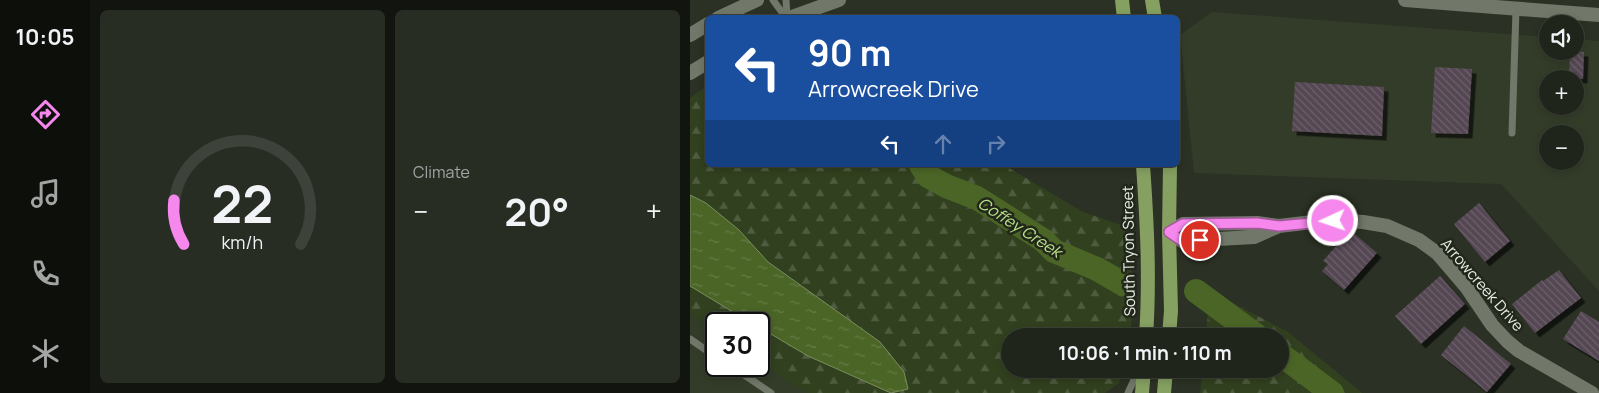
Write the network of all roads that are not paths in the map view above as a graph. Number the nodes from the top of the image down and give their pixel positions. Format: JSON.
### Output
{"nodes":[{"id":1,"x":756,"y":0,"type":"edge"},
{"id":2,"x":773,"y":0,"type":"edge"},
{"id":3,"x":786,"y":0,"type":"edge"},
{"id":4,"x":839,"y":0,"type":"edge"},
{"id":5,"x":1122,"y":0,"type":"edge"},
{"id":6,"x":1152,"y":0,"type":"edge"},
{"id":7,"x":1405,"y":0,"type":"edge"},
{"id":8,"x":1516,"y":5,"type":"edge"},
{"id":9,"x":724,"y":15,"type":"edge"},
{"id":10,"x":785,"y":15,"type":"edge"},
{"id":11,"x":787,"y":15,"type":"edge"},
{"id":12,"x":796,"y":15,"type":"edge"},
{"id":13,"x":1124,"y":15,"type":"edge"},
{"id":14,"x":1154,"y":15,"type":"edge"},
{"id":15,"x":1599,"y":15,"type":"edge"},
{"id":16,"x":705,"y":26,"type":"edge"},
{"id":17,"x":690,"y":35,"type":"edge"},
{"id":18,"x":705,"y":64,"type":"edge"},
{"id":19,"x":690,"y":73,"type":"edge"},
{"id":20,"x":1512,"y":133,"type":"dead end"},
{"id":21,"x":1143,"y":167,"type":"edge"},
{"id":22,"x":1170,"y":167,"type":"edge"},
{"id":23,"x":1169,"y":232,"type":"junction"},
{"id":24,"x":1147,"y":328,"type":"edge"},
{"id":25,"x":1170,"y":328,"type":"edge"},
{"id":26,"x":690,"y":339,"type":"edge"},
{"id":27,"x":705,"y":349,"type":"edge"},
{"id":28,"x":747,"y":377,"type":"edge"},
{"id":29,"x":1134,"y":378,"type":"edge"},
{"id":30,"x":1143,"y":378,"type":"edge"},
{"id":31,"x":1165,"y":378,"type":"edge"},
{"id":32,"x":771,"y":393,"type":"edge"},
{"id":33,"x":1128,"y":393,"type":"edge"},
{"id":34,"x":1142,"y":393,"type":"edge"},
{"id":35,"x":1164,"y":393,"type":"edge"},
{"id":36,"x":1592,"y":393,"type":"edge"}],
"edges":[{"from":1,"to":9,"type":"street"},
{"from":2,"to":10,"type":"lane"},
{"from":3,"to":11,"type":"lane"},
{"from":4,"to":12,"type":"street"},
{"from":5,"to":13,"type":"main road"},
{"from":6,"to":14,"type":"main road"},
{"from":7,"to":8,"type":"street"},
{"from":8,"to":15,"type":"street"},
{"from":8,"to":20,"type":"lane"},
{"from":16,"to":17,"type":"street"},
{"from":18,"to":19,"type":"street"},
{"from":21,"to":24,"type":"main road","name":"South Tryon Street"},
{"from":22,"to":23,"type":"main road"},
{"from":23,"to":25,"type":"main road"},
{"from":23,"to":36,"type":"street","name":"Arrowcreek Drive"},
{"from":26,"to":27,"type":"lane"},
{"from":28,"to":32,"type":"lane"},
{"from":29,"to":33,"type":"lane"},
{"from":30,"to":34,"type":"main road"},
{"from":31,"to":35,"type":"main road"}]}
